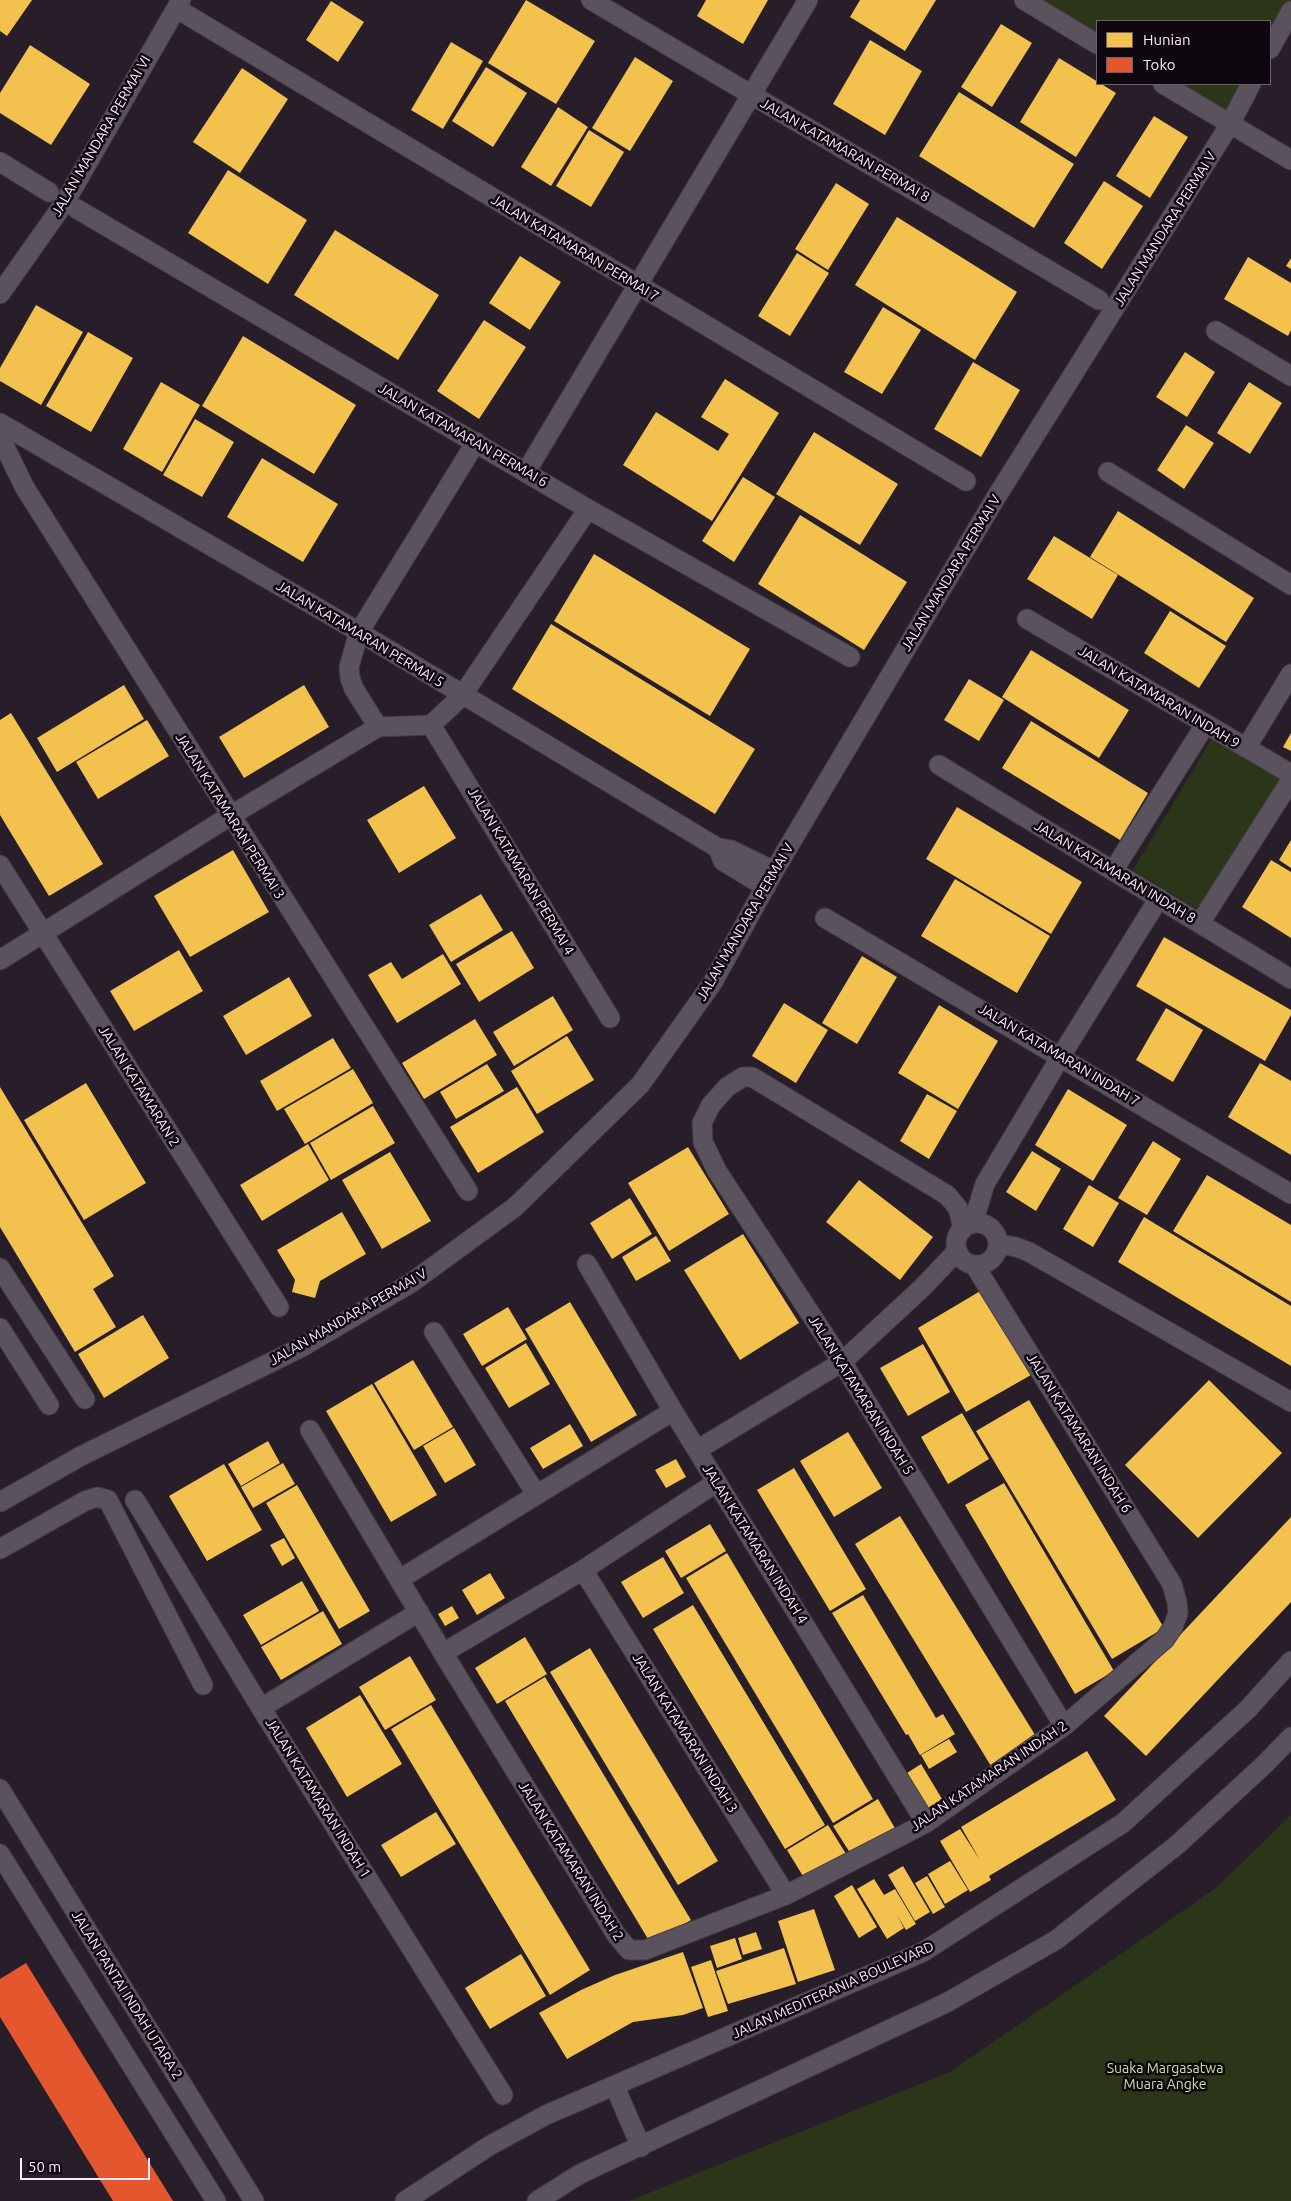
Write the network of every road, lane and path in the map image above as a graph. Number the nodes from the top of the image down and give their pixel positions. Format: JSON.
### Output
{"nodes":[{"id":1,"x":591,"y":0,"type":"edge"},
{"id":2,"x":808,"y":0,"type":"edge"},
{"id":3,"x":1024,"y":0,"type":"edge"},
{"id":4,"x":174,"y":4,"type":"edge"},
{"id":5,"x":1291,"y":11,"type":"edge"},
{"id":6,"x":1096,"y":43,"type":"edge"},
{"id":7,"x":1271,"y":47,"type":"edge"},
{"id":8,"x":1165,"y":85,"type":"edge"},
{"id":9,"x":1250,"y":85,"type":"edge"},
{"id":10,"x":751,"y":96,"type":"junction"},
{"id":11,"x":1230,"y":124,"type":"junction"},
{"id":12,"x":1291,"y":160,"type":"edge"},
{"id":13,"x":0,"y":162,"type":"edge"},
{"id":14,"x":49,"y":192,"type":"dead end"},
{"id":15,"x":77,"y":209,"type":"dead end"},
{"id":16,"x":636,"y":285,"type":"junction"},
{"id":17,"x":0,"y":294,"type":"edge"},
{"id":18,"x":1099,"y":300,"type":"dead end"},
{"id":19,"x":1216,"y":331,"type":"dead end"},
{"id":20,"x":1291,"y":376,"type":"edge"},
{"id":21,"x":0,"y":423,"type":"edge"},
{"id":22,"x":0,"y":437,"type":"edge"},
{"id":23,"x":476,"y":442,"type":"junction"},
{"id":24,"x":526,"y":472,"type":"junction"},
{"id":25,"x":1108,"y":472,"type":"dead end"},
{"id":26,"x":966,"y":481,"type":"dead end"},
{"id":27,"x":588,"y":509,"type":"junction"},
{"id":28,"x":1290,"y":582,"type":"edge"},
{"id":29,"x":1027,"y":619,"type":"dead end"},
{"id":30,"x":359,"y":632,"type":"junction"},
{"id":31,"x":850,"y":657,"type":"dead end"},
{"id":32,"x":1291,"y":674,"type":"edge"},
{"id":33,"x":462,"y":696,"type":"junction"},
{"id":34,"x":431,"y":725,"type":"junction"},
{"id":35,"x":1205,"y":725,"type":"junction"},
{"id":36,"x":378,"y":727,"type":"junction"},
{"id":37,"x":1246,"y":748,"type":"junction"},
{"id":38,"x":939,"y":765,"type":"dead end"},
{"id":39,"x":1291,"y":774,"type":"edge"},
{"id":40,"x":1291,"y":780,"type":"edge"},
{"id":41,"x":230,"y":816,"type":"junction"},
{"id":42,"x":0,"y":865,"type":"edge"},
{"id":43,"x":1113,"y":870,"type":"junction"},
{"id":44,"x":770,"y":879,"type":"junction"},
{"id":45,"x":1159,"y":898,"type":"junction"},
{"id":46,"x":825,"y":918,"type":"dead end"},
{"id":47,"x":1200,"y":923,"type":"junction"},
{"id":48,"x":43,"y":934,"type":"junction"},
{"id":49,"x":0,"y":960,"type":"edge"},
{"id":50,"x":1291,"y":979,"type":"edge"},
{"id":51,"x":610,"y":1018,"type":"dead end"},
{"id":52,"x":1061,"y":1056,"type":"junction"},
{"id":53,"x":468,"y":1191,"type":"dead end"},
{"id":54,"x":1291,"y":1194,"type":"edge"},
{"id":55,"x":968,"y":1226,"type":"junction"},
{"id":56,"x":999,"y":1244,"type":"junction"},
{"id":57,"x":957,"y":1251,"type":"junction"},
{"id":58,"x":587,"y":1264,"type":"dead end"},
{"id":59,"x":975,"y":1266,"type":"junction"},
{"id":60,"x":0,"y":1268,"type":"edge"},
{"id":61,"x":279,"y":1307,"type":"dead end"},
{"id":62,"x":0,"y":1328,"type":"edge"},
{"id":63,"x":434,"y":1332,"type":"dead end"},
{"id":64,"x":842,"y":1362,"type":"junction"},
{"id":65,"x":86,"y":1399,"type":"dead end"},
{"id":66,"x":1291,"y":1402,"type":"edge"},
{"id":67,"x":49,"y":1405,"type":"dead end"},
{"id":68,"x":673,"y":1411,"type":"junction"},
{"id":69,"x":310,"y":1430,"type":"dead end"},
{"id":70,"x":698,"y":1450,"type":"junction"},
{"id":71,"x":717,"y":1482,"type":"junction"},
{"id":72,"x":536,"y":1494,"type":"junction"},
{"id":73,"x":135,"y":1500,"type":"dead end"},
{"id":74,"x":0,"y":1502,"type":"edge"},
{"id":75,"x":0,"y":1549,"type":"edge"},
{"id":76,"x":583,"y":1570,"type":"junction"},
{"id":77,"x":400,"y":1579,"type":"junction"},
{"id":78,"x":1178,"y":1602,"type":"joint"},
{"id":79,"x":419,"y":1612,"type":"junction"},
{"id":80,"x":443,"y":1653,"type":"junction"},
{"id":81,"x":1291,"y":1661,"type":"edge"},
{"id":82,"x":203,"y":1685,"type":"dead end"},
{"id":83,"x":261,"y":1708,"type":"junction"},
{"id":84,"x":1064,"y":1726,"type":"junction"},
{"id":85,"x":1291,"y":1737,"type":"edge"},
{"id":86,"x":0,"y":1789,"type":"edge"},
{"id":87,"x":926,"y":1823,"type":"junction"},
{"id":88,"x":0,"y":1854,"type":"edge"},
{"id":89,"x":786,"y":1896,"type":"junction"},
{"id":90,"x":615,"y":2087,"type":"junction"},
{"id":91,"x":503,"y":2095,"type":"dead end"},
{"id":92,"x":641,"y":2147,"type":"junction"},
{"id":93,"x":216,"y":2201,"type":"edge"},
{"id":94,"x":254,"y":2201,"type":"edge"},
{"id":95,"x":405,"y":2201,"type":"edge"},
{"id":96,"x":537,"y":2201,"type":"edge"}],
"edges":[{"from":1,"to":10,"type":"street","name":"JALAN KATAMARAN PERMAI 8"},
{"from":2,"to":10,"type":"street"},
{"from":3,"to":6,"type":"street"},
{"from":4,"to":16,"type":"street","name":"JALAN KATAMARAN PERMAI 7"},
{"from":4,"to":17,"type":"street","name":"JALAN MANDARA PERMAI VI"},
{"from":5,"to":7,"type":"street"},
{"from":8,"to":11,"type":"street"},
{"from":9,"to":11,"type":"street","name":"JALAN MANDARA PERMAI V"},
{"from":10,"to":16,"type":"street"},
{"from":10,"to":18,"type":"street","name":"JALAN KATAMARAN PERMAI 8"},
{"from":11,"to":12,"type":"street"},
{"from":11,"to":44,"type":"street","name":"JALAN MANDARA PERMAI V"},
{"from":13,"to":14,"type":"street"},
{"from":15,"to":23,"type":"street","name":"JALAN KATAMARAN PERMAI 6"},
{"from":16,"to":24,"type":"street"},
{"from":16,"to":26,"type":"street","name":"JALAN KATAMARAN PERMAI 7"},
{"from":19,"to":20,"type":"street"},
{"from":21,"to":30,"type":"street","name":"JALAN KATAMARAN PERMAI 5"},
{"from":22,"to":41,"type":"street","name":"JALAN KATAMARAN PERMAI 3"},
{"from":23,"to":24,"type":"street","name":"JALAN KATAMARAN PERMAI 6"},
{"from":23,"to":30,"type":"street"},
{"from":24,"to":27,"type":"street","name":"JALAN KATAMARAN PERMAI 6"},
{"from":25,"to":28,"type":"street"},
{"from":27,"to":31,"type":"street","name":"JALAN KATAMARAN PERMAI 6"},
{"from":27,"to":33,"type":"street"},
{"from":29,"to":35,"type":"street","name":"JALAN KATAMARAN INDAH 9"},
{"from":30,"to":33,"type":"street","name":"JALAN KATAMARAN PERMAI 5"},
{"from":30,"to":36,"type":"street"},
{"from":32,"to":37,"type":"street"},
{"from":33,"to":34,"type":"street"},
{"from":33,"to":44,"type":"street","name":"JALAN KATAMARAN PERMAI 5"},
{"from":34,"to":36,"type":"street"},
{"from":34,"to":51,"type":"street","name":"JALAN KATAMARAN PERMAI 4"},
{"from":35,"to":37,"type":"street","name":"JALAN KATAMARAN INDAH 9"},
{"from":35,"to":43,"type":"street"},
{"from":36,"to":41,"type":"street"},
{"from":37,"to":39,"type":"street","name":"JALAN KATAMARAN INDAH 9"},
{"from":38,"to":43,"type":"street","name":"JALAN KATAMARAN INDAH 8"},
{"from":40,"to":47,"type":"street"},
{"from":41,"to":48,"type":"street"},
{"from":41,"to":53,"type":"street","name":"JALAN KATAMARAN PERMAI 3"},
{"from":42,"to":48,"type":"street","name":"JALAN KATAMARAN 2"},
{"from":43,"to":45,"type":"street","name":"JALAN KATAMARAN INDAH 8"},
{"from":44,"to":74,"type":"street","name":"JALAN MANDARA PERMAI V"},
{"from":45,"to":47,"type":"street","name":"JALAN KATAMARAN INDAH 8"},
{"from":45,"to":52,"type":"street"},
{"from":46,"to":52,"type":"street","name":"JALAN KATAMARAN INDAH 7"},
{"from":47,"to":50,"type":"street","name":"JALAN KATAMARAN INDAH 8"},
{"from":48,"to":49,"type":"street"},
{"from":48,"to":61,"type":"street","name":"JALAN KATAMARAN 2"},
{"from":52,"to":54,"type":"street","name":"JALAN KATAMARAN INDAH 7"},
{"from":52,"to":55,"type":"street"},
{"from":55,"to":56,"type":"street"},
{"from":55,"to":57,"type":"street"},
{"from":55,"to":64,"type":"street","name":"JALAN KATAMARAN INDAH 5"},
{"from":56,"to":59,"type":"street"},
{"from":56,"to":66,"type":"street"},
{"from":57,"to":59,"type":"street"},
{"from":57,"to":64,"type":"street"},
{"from":58,"to":68,"type":"street","name":"JALAN KATAMARAN INDAH 4"},
{"from":59,"to":78,"type":"street","name":"JALAN KATAMARAN INDAH 6"},
{"from":60,"to":65,"type":"street"},
{"from":62,"to":67,"type":"street"},
{"from":63,"to":72,"type":"street"},
{"from":64,"to":70,"type":"street"},
{"from":64,"to":84,"type":"street","name":"JALAN KATAMARAN INDAH 5"},
{"from":68,"to":70,"type":"street","name":"JALAN KATAMARAN INDAH 4"},
{"from":68,"to":72,"type":"street"},
{"from":69,"to":77,"type":"street","name":"JALAN KATAMARAN INDAH 2"},
{"from":70,"to":71,"type":"street","name":"JALAN KATAMARAN INDAH 4"},
{"from":71,"to":76,"type":"street"},
{"from":71,"to":87,"type":"street","name":"JALAN KATAMARAN INDAH 4"},
{"from":72,"to":77,"type":"street"},
{"from":73,"to":83,"type":"street","name":"JALAN KATAMARAN INDAH 1"},
{"from":75,"to":82,"type":"street"},
{"from":76,"to":80,"type":"street"},
{"from":76,"to":89,"type":"street","name":"JALAN KATAMARAN INDAH 3"},
{"from":77,"to":79,"type":"street","name":"JALAN KATAMARAN INDAH 2"},
{"from":78,"to":84,"type":"street","name":"JALAN KATAMARAN INDAH 2"},
{"from":79,"to":80,"type":"street","name":"JALAN KATAMARAN INDAH 2"},
{"from":79,"to":83,"type":"street"},
{"from":80,"to":89,"type":"street","name":"JALAN KATAMARAN INDAH 2"},
{"from":81,"to":90,"type":"street","name":"JALAN MEDITERANIA BOULEVARD"},
{"from":83,"to":91,"type":"street","name":"JALAN KATAMARAN INDAH 1"},
{"from":84,"to":87,"type":"street","name":"JALAN KATAMARAN INDAH 2"},
{"from":85,"to":92,"type":"street"},
{"from":86,"to":94,"type":"street","name":"JALAN PANTAI INDAH UTARA 2"},
{"from":87,"to":89,"type":"street","name":"JALAN KATAMARAN INDAH 2"},
{"from":88,"to":93,"type":"street"},
{"from":90,"to":92,"type":"street"},
{"from":90,"to":95,"type":"street","name":"JALAN MEDITERANIA BOULEVARD"},
{"from":92,"to":96,"type":"street"}]}
